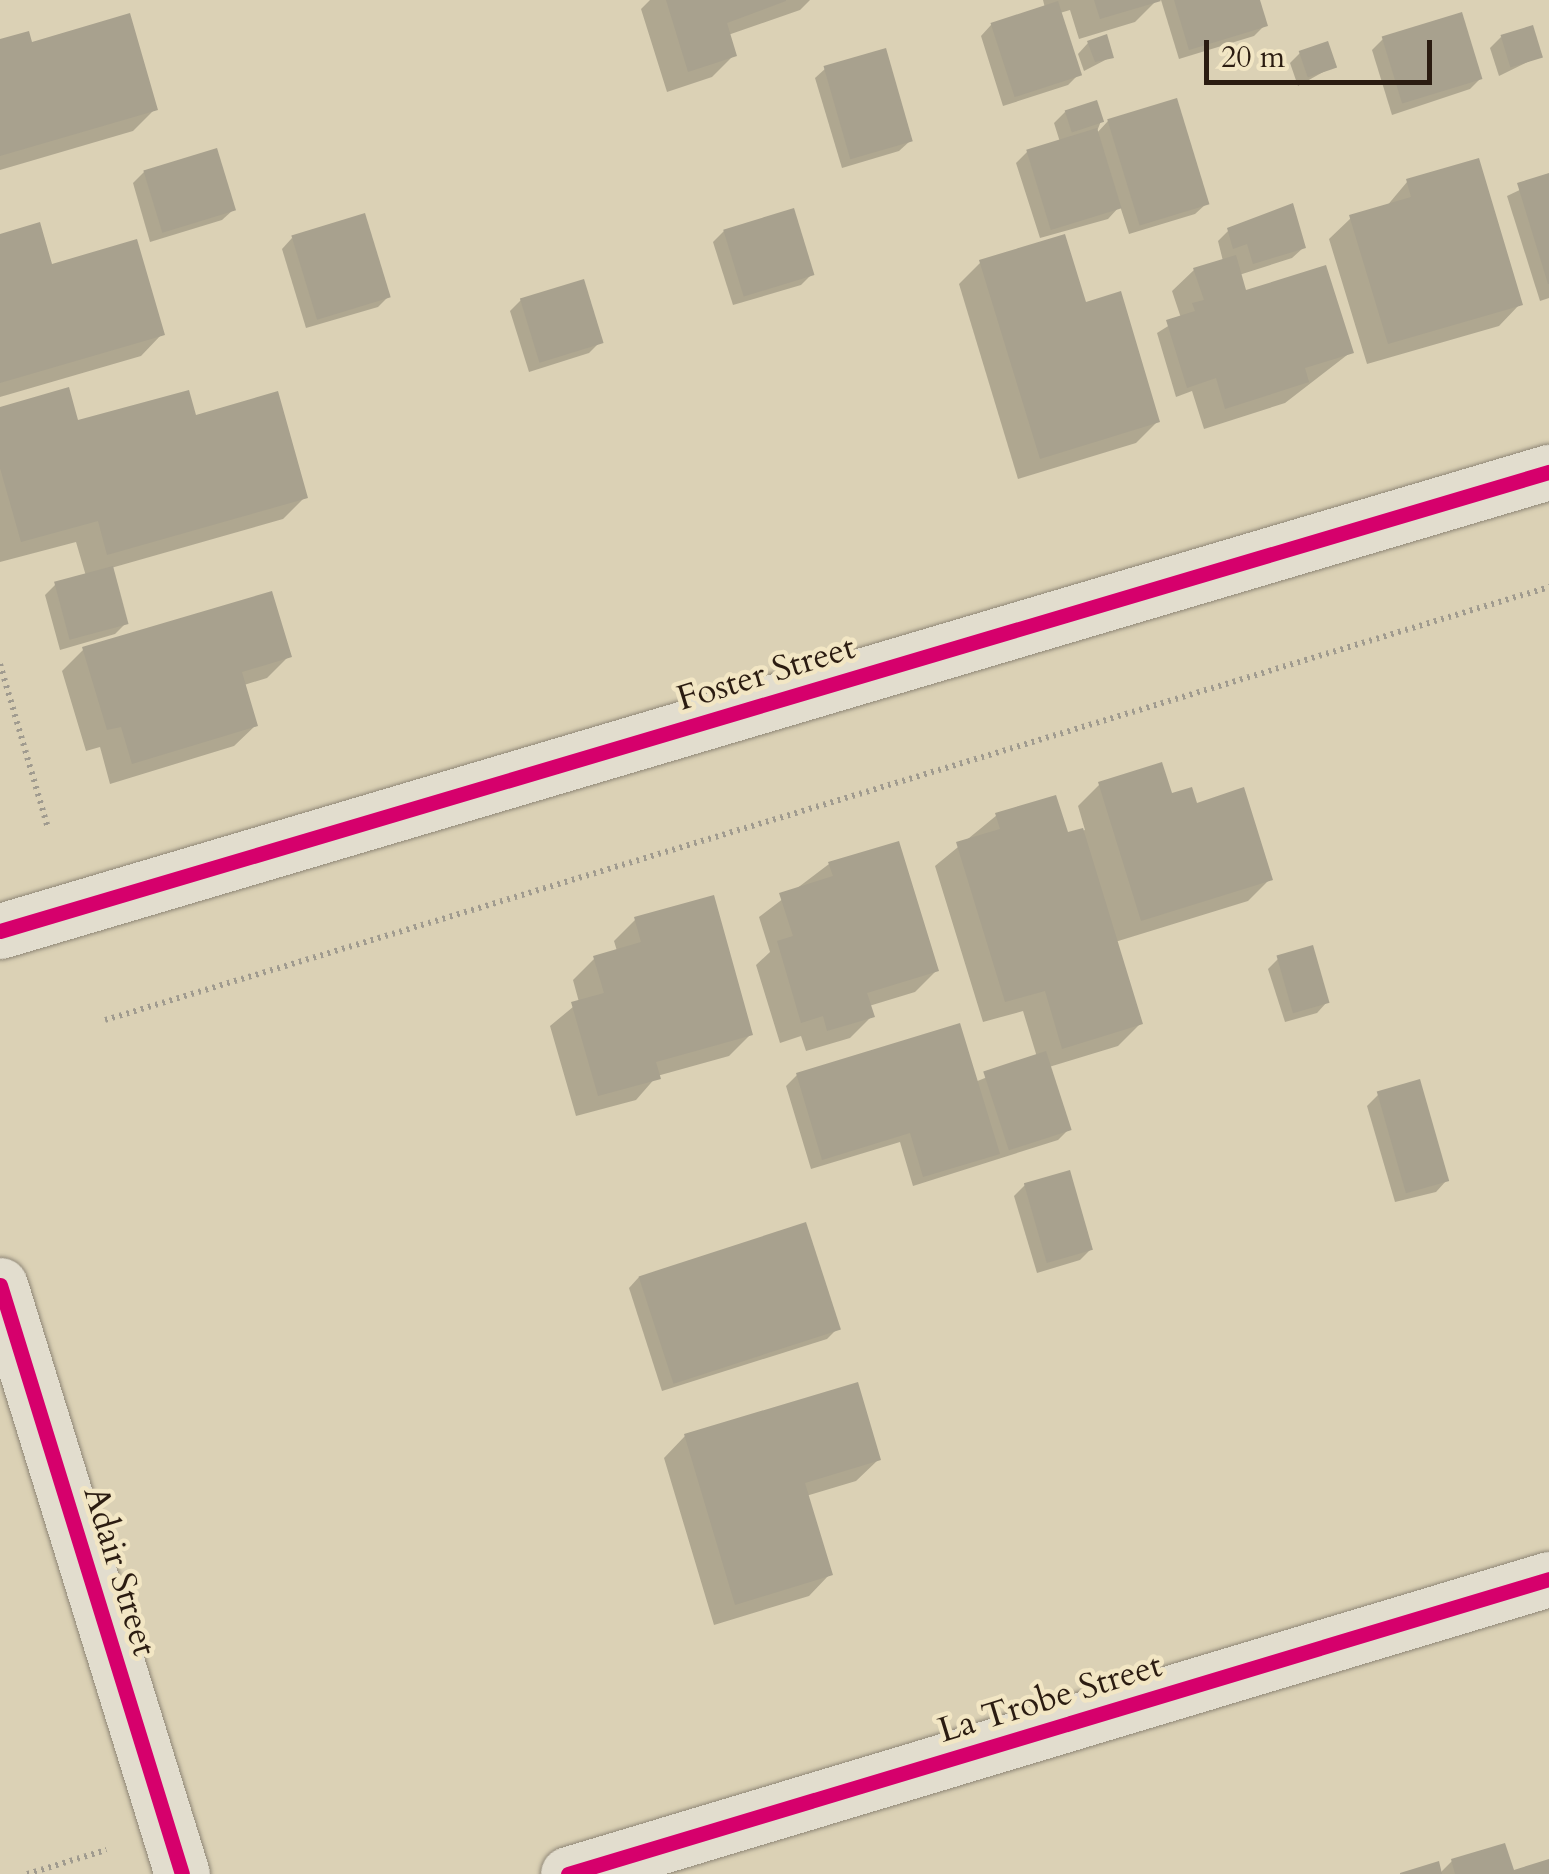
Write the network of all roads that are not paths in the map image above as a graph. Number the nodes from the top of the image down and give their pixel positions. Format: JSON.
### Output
{"nodes":[{"id":1,"x":1549,"y":472,"type":"edge"},
{"id":2,"x":0,"y":931,"type":"edge"},
{"id":3,"x":0,"y":1285,"type":"edge"},
{"id":4,"x":1549,"y":1578,"type":"edge"},
{"id":5,"x":175,"y":1849,"type":"edge"},
{"id":6,"x":568,"y":1874,"type":"edge"}],
"edges":[{"from":1,"to":2,"type":"street","name":"Foster Street"},
{"from":3,"to":5,"type":"street","name":"Adair Street"},
{"from":4,"to":6,"type":"street","name":"La Trobe Street"}]}
